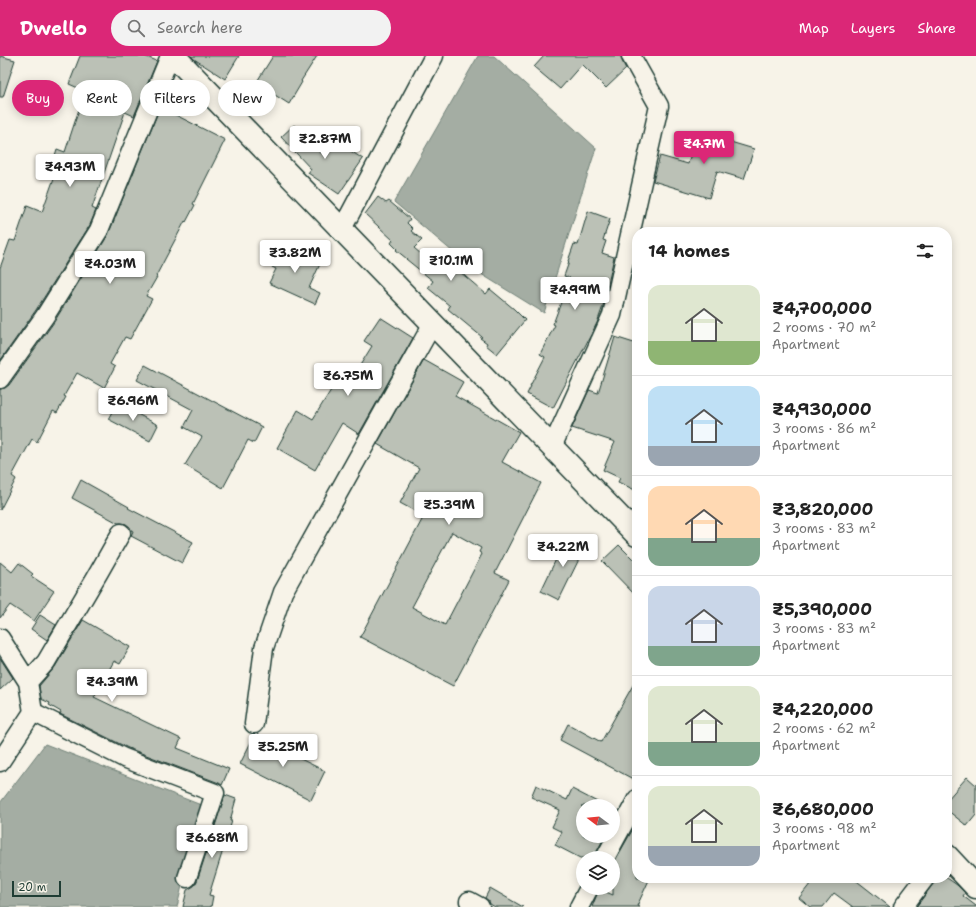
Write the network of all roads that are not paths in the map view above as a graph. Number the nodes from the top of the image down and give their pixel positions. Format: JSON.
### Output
{"nodes":[{"id":1,"x":170,"y":56,"type":"edge"},
{"id":2,"x":174,"y":56,"type":"edge"},
{"id":3,"x":434,"y":56,"type":"edge"},
{"id":4,"x":631,"y":56,"type":"edge"},
{"id":5,"x":342,"y":229,"type":"junction"},
{"id":6,"x":433,"y":323,"type":"junction"},
{"id":7,"x":0,"y":379,"type":"edge"},
{"id":8,"x":552,"y":447,"type":"junction"},
{"id":9,"x":632,"y":530,"type":"edge"},
{"id":10,"x":121,"y":533,"type":"dead end"},
{"id":11,"x":0,"y":638,"type":"edge"},
{"id":12,"x":28,"y":682,"type":"junction"},
{"id":13,"x":33,"y":712,"type":"junction"},
{"id":14,"x":254,"y":724,"type":"dead end"},
{"id":15,"x":0,"y":762,"type":"edge"},
{"id":16,"x":632,"y":808,"type":"edge"},
{"id":17,"x":609,"y":851,"type":"edge"},
{"id":18,"x":952,"y":861,"type":"edge"},
{"id":19,"x":187,"y":878,"type":"dead end"},
{"id":20,"x":921,"y":883,"type":"edge"},
{"id":21,"x":976,"y":887,"type":"edge"},
{"id":22,"x":585,"y":895,"type":"edge"},
{"id":23,"x":579,"y":907,"type":"edge"},
{"id":24,"x":903,"y":907,"type":"edge"}],
"edges":[{"from":1,"to":7,"type":"street"},
{"from":2,"to":5,"type":"main road"},
{"from":3,"to":5,"type":"street"},
{"from":4,"to":8,"type":"street"},
{"from":5,"to":6,"type":"main road"},
{"from":6,"to":8,"type":"main road"},
{"from":6,"to":14,"type":"street"},
{"from":8,"to":9,"type":"main road"},
{"from":10,"to":12,"type":"street"},
{"from":11,"to":12,"type":"street"},
{"from":12,"to":13,"type":"street"},
{"from":13,"to":15,"type":"street"},
{"from":13,"to":19,"type":"street"},
{"from":16,"to":17,"type":"street"},
{"from":18,"to":21,"type":"main road"},
{"from":20,"to":24,"type":"street"},
{"from":22,"to":23,"type":"street"}]}
